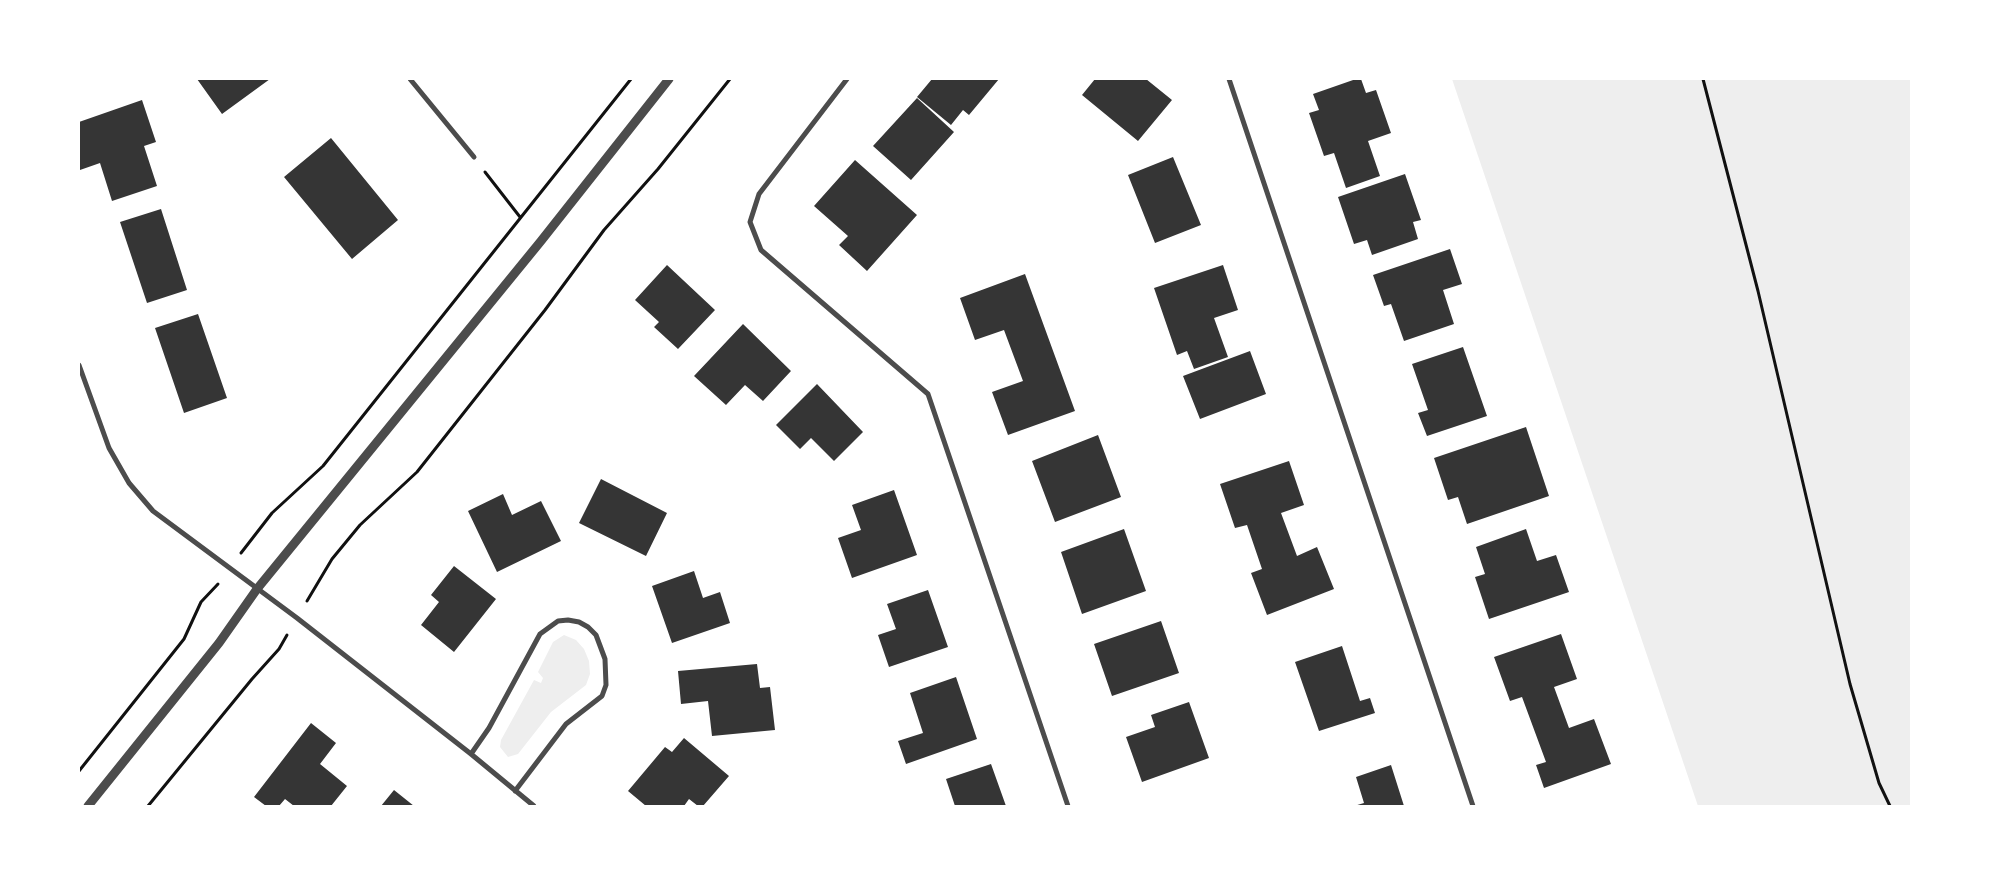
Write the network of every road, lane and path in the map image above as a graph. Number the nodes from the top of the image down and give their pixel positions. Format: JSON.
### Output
{"nodes":[{"id":1,"x":410,"y":79,"type":"edge"},
{"id":2,"x":631,"y":79,"type":"edge"},
{"id":3,"x":669,"y":79,"type":"edge"},
{"id":4,"x":730,"y":79,"type":"edge"},
{"id":5,"x":847,"y":79,"type":"edge"},
{"id":6,"x":1229,"y":79,"type":"edge"},
{"id":7,"x":1703,"y":79,"type":"edge"},
{"id":8,"x":474,"y":157,"type":"joint"},
{"id":9,"x":520,"y":217,"type":"junction"},
{"id":10,"x":79,"y":365,"type":"edge"},
{"id":11,"x":240,"y":555,"type":"dead end"},
{"id":12,"x":215,"y":587,"type":"dead end"},
{"id":13,"x":257,"y":590,"type":"junction"},
{"id":14,"x":310,"y":595,"type":"dead end"},
{"id":15,"x":285,"y":639,"type":"dead end"},
{"id":16,"x":471,"y":754,"type":"junction"},
{"id":17,"x":79,"y":771,"type":"edge"},
{"id":18,"x":515,"y":791,"type":"junction"},
{"id":19,"x":88,"y":806,"type":"edge"},
{"id":20,"x":148,"y":806,"type":"edge"},
{"id":21,"x":534,"y":806,"type":"edge"},
{"id":22,"x":1068,"y":806,"type":"edge"},
{"id":23,"x":1473,"y":806,"type":"edge"},
{"id":24,"x":1890,"y":806,"type":"edge"}],
"edges":[{"from":1,"to":8,"type":"street"},
{"from":2,"to":9,"type":"path"},
{"from":3,"to":13,"type":"street"},
{"from":4,"to":14,"type":"path"},
{"from":5,"to":22,"type":"street"},
{"from":6,"to":23,"type":"street"},
{"from":7,"to":24,"type":"path"},
{"from":8,"to":9,"type":"path"},
{"from":9,"to":11,"type":"path"},
{"from":10,"to":13,"type":"street"},
{"from":12,"to":17,"type":"path"},
{"from":13,"to":16,"type":"street"},
{"from":13,"to":19,"type":"street"},
{"from":15,"to":20,"type":"path"},
{"from":16,"to":18,"type":"street"},
{"from":16,"to":18,"type":"street"},
{"from":18,"to":21,"type":"street"}]}
